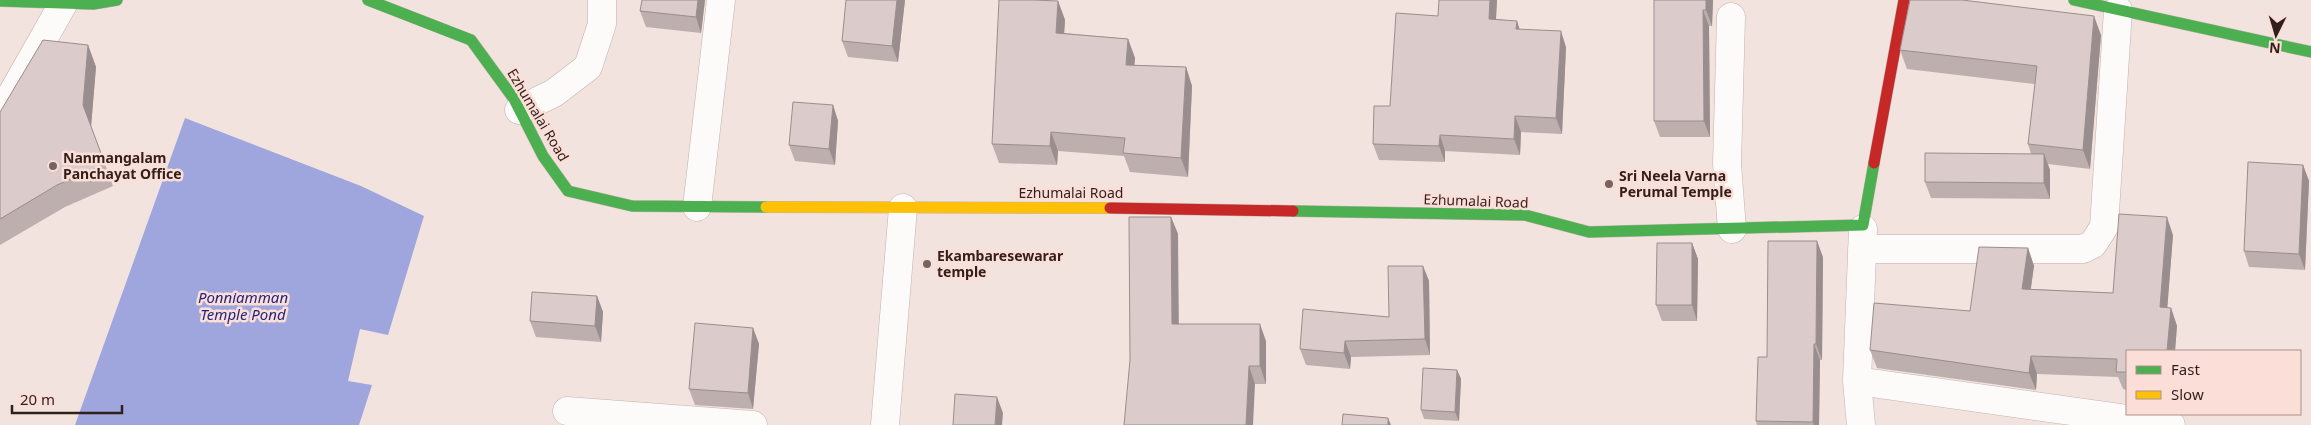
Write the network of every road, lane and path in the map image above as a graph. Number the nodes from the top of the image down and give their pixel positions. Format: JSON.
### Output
{"nodes":[{"id":1,"x":117,"y":0,"type":"edge"},
{"id":2,"x":368,"y":0,"type":"edge"},
{"id":3,"x":602,"y":0,"type":"edge"},
{"id":4,"x":721,"y":0,"type":"edge"},
{"id":5,"x":1904,"y":0,"type":"edge"},
{"id":6,"x":2074,"y":0,"type":"edge"},
{"id":7,"x":0,"y":2,"type":"edge"},
{"id":8,"x":63,"y":4,"type":"junction"},
{"id":9,"x":2118,"y":10,"type":"junction"},
{"id":10,"x":1731,"y":17,"type":"dead end"},
{"id":11,"x":2311,"y":52,"type":"edge"},
{"id":12,"x":519,"y":110,"type":"junction"},
{"id":13,"x":0,"y":115,"type":"edge"},
{"id":14,"x":698,"y":207,"type":"junction"},
{"id":15,"x":903,"y":208,"type":"junction"},
{"id":16,"x":1732,"y":229,"type":"junction"},
{"id":17,"x":1863,"y":237,"type":"junction"},
{"id":18,"x":1857,"y":380,"type":"junction"},
{"id":19,"x":567,"y":410,"type":"dead end"},
{"id":20,"x":753,"y":425,"type":"edge"},
{"id":21,"x":885,"y":425,"type":"edge"},
{"id":22,"x":1861,"y":425,"type":"edge"},
{"id":23,"x":2171,"y":425,"type":"edge"}],
"edges":[{"from":1,"to":8,"type":"street"},
{"from":2,"to":12,"type":"street","name":"Ezhumalai Road"},
{"from":3,"to":12,"type":"street"},
{"from":4,"to":14,"type":"street"},
{"from":5,"to":17,"type":"street"},
{"from":6,"to":9,"type":"street"},
{"from":7,"to":8,"type":"street"},
{"from":8,"to":13,"type":"street"},
{"from":9,"to":11,"type":"street"},
{"from":9,"to":17,"type":"street"},
{"from":10,"to":16,"type":"street"},
{"from":12,"to":14,"type":"street","name":"Ezhumalai Road"},
{"from":14,"to":15,"type":"street","name":"Ezhumalai Road"},
{"from":15,"to":16,"type":"street","name":"Ezhumalai Road"},
{"from":15,"to":21,"type":"street"},
{"from":16,"to":17,"type":"street","name":"Ezhumalai Road"},
{"from":17,"to":18,"type":"street"},
{"from":18,"to":22,"type":"street"},
{"from":18,"to":23,"type":"street"},
{"from":19,"to":20,"type":"street"}]}
